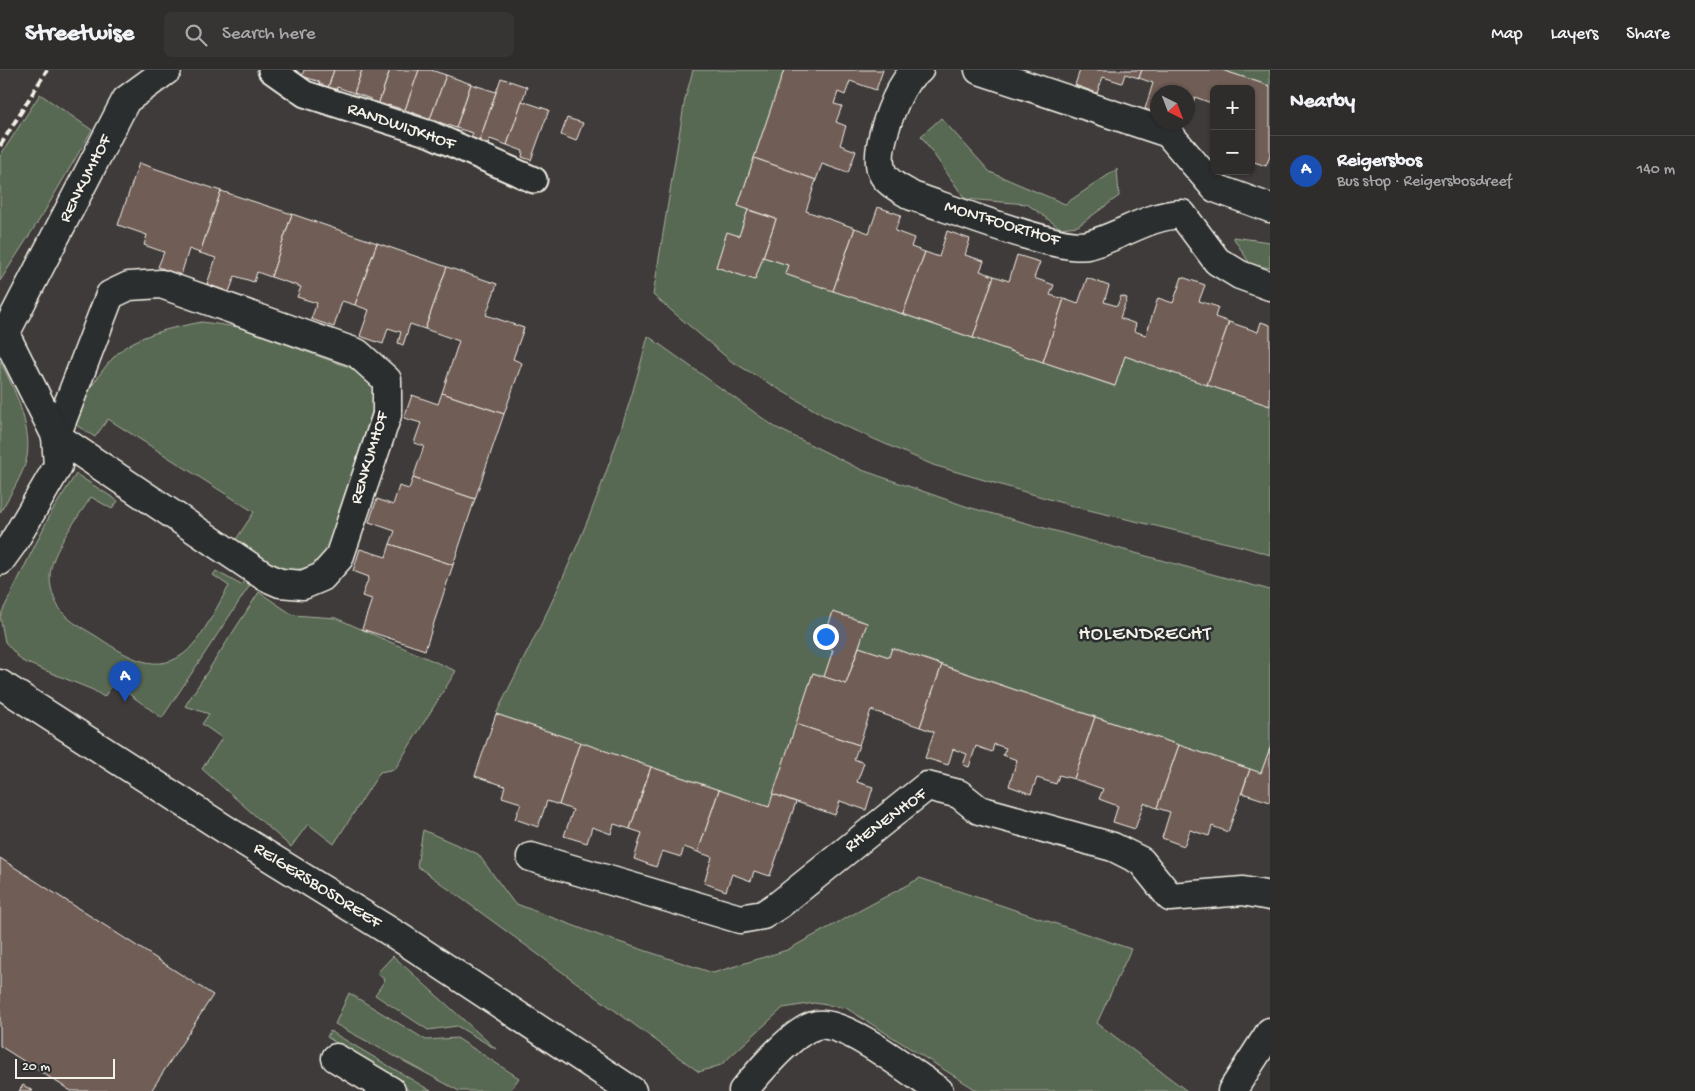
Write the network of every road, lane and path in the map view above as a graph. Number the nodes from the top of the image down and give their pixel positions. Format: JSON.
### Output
{"nodes":[{"id":1,"x":167,"y":70,"type":"edge"},
{"id":2,"x":271,"y":70,"type":"edge"},
{"id":3,"x":919,"y":70,"type":"edge"},
{"id":4,"x":979,"y":70,"type":"edge"},
{"id":5,"x":534,"y":180,"type":"dead end"},
{"id":6,"x":1270,"y":208,"type":"edge"},
{"id":7,"x":1270,"y":286,"type":"edge"},
{"id":8,"x":56,"y":436,"type":"junction"},
{"id":9,"x":0,"y":561,"type":"edge"},
{"id":10,"x":0,"y":684,"type":"edge"},
{"id":11,"x":531,"y":857,"type":"dead end"},
{"id":12,"x":1270,"y":896,"type":"edge"},
{"id":13,"x":1270,"y":1032,"type":"edge"},
{"id":14,"x":336,"y":1058,"type":"dead end"},
{"id":15,"x":391,"y":1091,"type":"edge"},
{"id":16,"x":632,"y":1091,"type":"edge"},
{"id":17,"x":743,"y":1091,"type":"edge"},
{"id":18,"x":939,"y":1091,"type":"edge"},
{"id":19,"x":1232,"y":1091,"type":"edge"}],
"edges":[{"from":1,"to":8,"type":"street","name":"RENKUMHOF"},
{"from":2,"to":5,"type":"street","name":"RANDWIJKHOF"},
{"from":3,"to":7,"type":"street","name":"MONTFOORTHOF"},
{"from":4,"to":6,"type":"street"},
{"from":8,"to":8,"type":"street","name":"RENKUMHOF"},
{"from":8,"to":9,"type":"street","name":"RENKUMHOF"},
{"from":10,"to":16,"type":"street","name":"REIGERSBOSDREEF"},
{"from":11,"to":12,"type":"street","name":"RHENENHOF"},
{"from":13,"to":19,"type":"street"},
{"from":14,"to":15,"type":"street"},
{"from":17,"to":18,"type":"street"}]}
